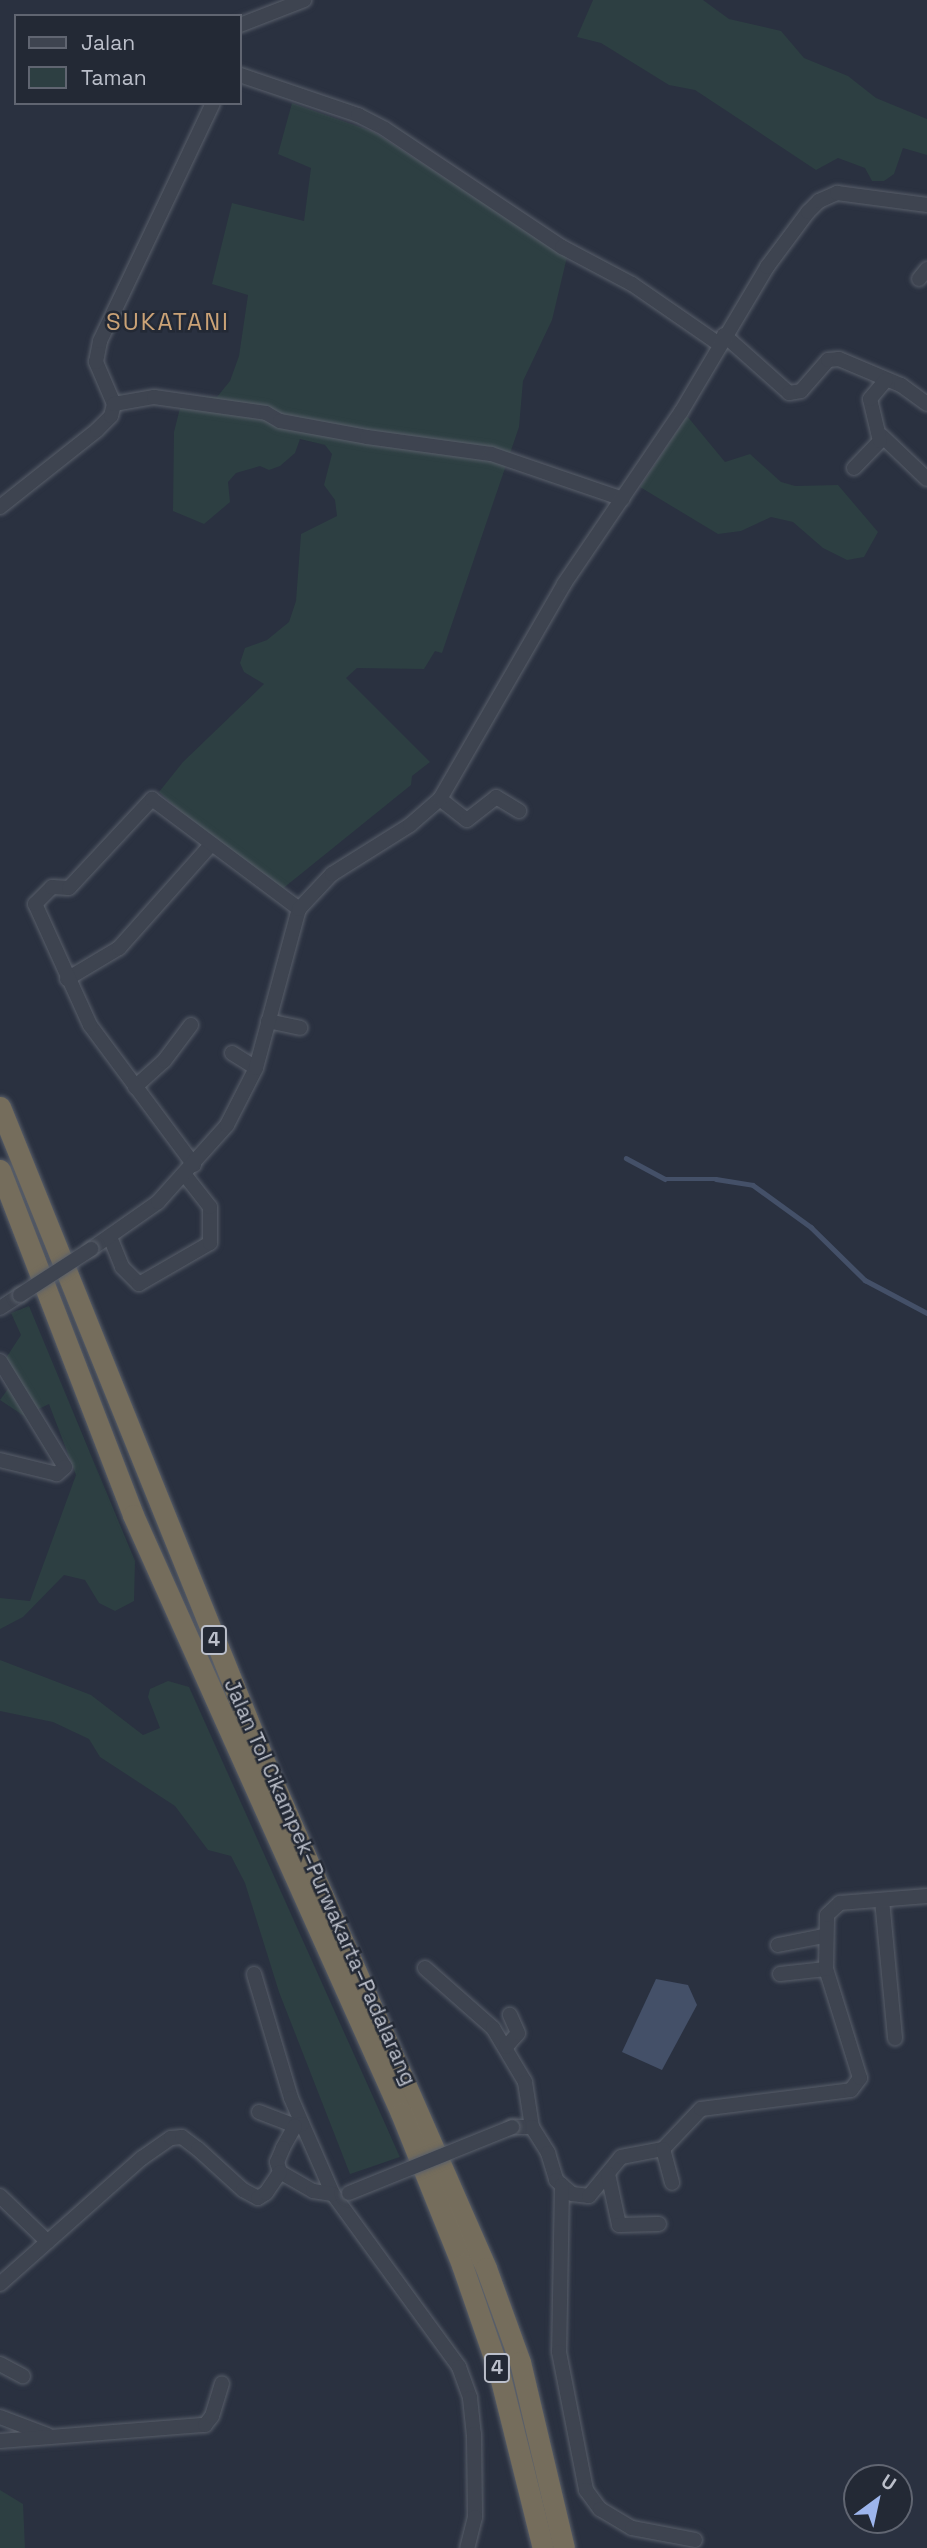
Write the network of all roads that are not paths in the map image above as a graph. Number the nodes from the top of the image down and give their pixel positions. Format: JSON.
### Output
{"nodes":[{"id":1,"x":304,"y":0,"type":"edge"},
{"id":2,"x":242,"y":24,"type":"edge"},
{"id":3,"x":242,"y":76,"type":"edge"},
{"id":4,"x":212,"y":105,"type":"edge"},
{"id":5,"x":921,"y":205,"type":"edge"},
{"id":6,"x":927,"y":214,"type":"edge"},
{"id":7,"x":722,"y":339,"type":"junction"},
{"id":8,"x":886,"y":380,"type":"junction"},
{"id":9,"x":114,"y":404,"type":"junction"},
{"id":10,"x":927,"y":404,"type":"edge"},
{"id":11,"x":882,"y":436,"type":"junction"},
{"id":12,"x":854,"y":468,"type":"dead end"},
{"id":13,"x":927,"y":479,"type":"edge"},
{"id":14,"x":623,"y":499,"type":"junction"},
{"id":15,"x":0,"y":508,"type":"edge"},
{"id":16,"x":440,"y":799,"type":"junction"},
{"id":17,"x":519,"y":811,"type":"dead end"},
{"id":18,"x":210,"y":846,"type":"junction"},
{"id":19,"x":299,"y":909,"type":"junction"},
{"id":20,"x":67,"y":979,"type":"junction"},
{"id":21,"x":268,"y":1021,"type":"junction"},
{"id":22,"x":191,"y":1025,"type":"dead end"},
{"id":23,"x":300,"y":1028,"type":"dead end"},
{"id":24,"x":232,"y":1053,"type":"dead end"},
{"id":25,"x":256,"y":1068,"type":"junction"},
{"id":26,"x":135,"y":1087,"type":"junction"},
{"id":27,"x":0,"y":1107,"type":"edge"},
{"id":28,"x":0,"y":1170,"type":"edge"},
{"id":29,"x":189,"y":1170,"type":"junction"},
{"id":30,"x":110,"y":1237,"type":"junction"},
{"id":31,"x":0,"y":1308,"type":"edge"},
{"id":32,"x":0,"y":1361,"type":"edge"},
{"id":33,"x":0,"y":1460,"type":"edge"},
{"id":34,"x":927,"y":1896,"type":"edge"},
{"id":35,"x":882,"y":1899,"type":"junction"},
{"id":36,"x":824,"y":1936,"type":"junction"},
{"id":37,"x":778,"y":1945,"type":"dead end"},
{"id":38,"x":425,"y":1968,"type":"dead end"},
{"id":39,"x":826,"y":1969,"type":"junction"},
{"id":40,"x":254,"y":1974,"type":"dead end"},
{"id":41,"x":780,"y":1974,"type":"dead end"},
{"id":42,"x":510,"y":2015,"type":"dead end"},
{"id":43,"x":895,"y":2038,"type":"dead end"},
{"id":44,"x":506,"y":2047,"type":"junction"},
{"id":45,"x":259,"y":2112,"type":"dead end"},
{"id":46,"x":299,"y":2125,"type":"junction"},
{"id":47,"x":532,"y":2127,"type":"junction"},
{"id":48,"x":663,"y":2149,"type":"junction"},
{"id":49,"x":280,"y":2172,"type":"junction"},
{"id":50,"x":608,"y":2175,"type":"junction"},
{"id":51,"x":672,"y":2183,"type":"dead end"},
{"id":52,"x":562,"y":2185,"type":"junction"},
{"id":53,"x":340,"y":2195,"type":"junction"},
{"id":54,"x":0,"y":2196,"type":"edge"},
{"id":55,"x":659,"y":2224,"type":"dead end"},
{"id":56,"x":48,"y":2242,"type":"junction"},
{"id":57,"x":0,"y":2284,"type":"edge"},
{"id":58,"x":0,"y":2364,"type":"edge"},
{"id":59,"x":23,"y":2376,"type":"dead end"},
{"id":60,"x":222,"y":2384,"type":"dead end"},
{"id":61,"x":0,"y":2417,"type":"edge"},
{"id":62,"x":49,"y":2436,"type":"junction"},
{"id":63,"x":0,"y":2441,"type":"edge"},
{"id":64,"x":695,"y":2540,"type":"dead end"},
{"id":65,"x":467,"y":2548,"type":"edge"},
{"id":66,"x":544,"y":2548,"type":"edge"},
{"id":67,"x":564,"y":2548,"type":"edge"}],
"edges":[{"from":1,"to":2,"type":"street"},
{"from":3,"to":7,"type":"street"},
{"from":4,"to":9,"type":"street"},
{"from":5,"to":6,"type":"street"},
{"from":5,"to":7,"type":"street"},
{"from":7,"to":8,"type":"street"},
{"from":7,"to":14,"type":"street"},
{"from":8,"to":10,"type":"street"},
{"from":8,"to":11,"type":"street"},
{"from":9,"to":14,"type":"street"},
{"from":9,"to":15,"type":"street"},
{"from":11,"to":12,"type":"street"},
{"from":11,"to":13,"type":"street"},
{"from":14,"to":16,"type":"street"},
{"from":16,"to":17,"type":"street"},
{"from":16,"to":19,"type":"street"},
{"from":18,"to":19,"type":"street"},
{"from":18,"to":20,"type":"street"},
{"from":18,"to":20,"type":"street"},
{"from":19,"to":21,"type":"street"},
{"from":20,"to":26,"type":"street"},
{"from":21,"to":23,"type":"street"},
{"from":21,"to":25,"type":"street"},
{"from":22,"to":26,"type":"street"},
{"from":24,"to":25,"type":"street"},
{"from":25,"to":29,"type":"street"},
{"from":26,"to":29,"type":"street"},
{"from":27,"to":67,"type":"highway","name":"Jalan Tol Cikampek–Purwakarta–Padalarang","number":"4"},
{"from":28,"to":66,"type":"highway","name":"Jalan Tol Cikampek–Purwakarta–Padalarang","number":"4"},
{"from":29,"to":30,"type":"street"},
{"from":29,"to":30,"type":"street"},
{"from":30,"to":31,"type":"street","bridge":true},
{"from":32,"to":33,"type":"street"},
{"from":34,"to":35,"type":"street"},
{"from":35,"to":36,"type":"street"},
{"from":35,"to":43,"type":"street"},
{"from":36,"to":37,"type":"street"},
{"from":36,"to":39,"type":"street"},
{"from":38,"to":44,"type":"street"},
{"from":39,"to":41,"type":"street"},
{"from":39,"to":48,"type":"street"},
{"from":40,"to":46,"type":"street"},
{"from":42,"to":44,"type":"street"},
{"from":44,"to":47,"type":"street"},
{"from":45,"to":46,"type":"street"},
{"from":46,"to":49,"type":"street"},
{"from":46,"to":53,"type":"street"},
{"from":47,"to":52,"type":"street"},
{"from":47,"to":53,"type":"street","bridge":true},
{"from":48,"to":50,"type":"street"},
{"from":48,"to":51,"type":"street"},
{"from":49,"to":53,"type":"street"},
{"from":49,"to":56,"type":"street"},
{"from":50,"to":52,"type":"street"},
{"from":50,"to":55,"type":"street"},
{"from":52,"to":64,"type":"street"},
{"from":53,"to":65,"type":"street"},
{"from":54,"to":56,"type":"street"},
{"from":56,"to":57,"type":"street"},
{"from":58,"to":59,"type":"street"},
{"from":60,"to":62,"type":"street"},
{"from":61,"to":62,"type":"street"},
{"from":62,"to":63,"type":"street"}]}
